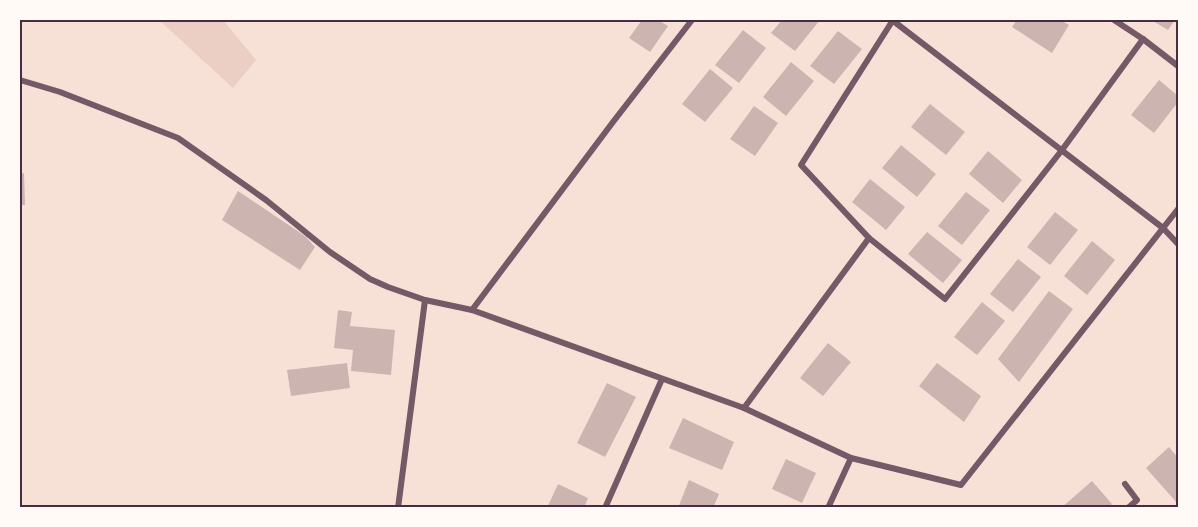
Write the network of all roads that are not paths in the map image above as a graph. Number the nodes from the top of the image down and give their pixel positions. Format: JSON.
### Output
{"nodes":[{"id":1,"x":692,"y":20,"type":"edge"},
{"id":2,"x":892,"y":20,"type":"edge"},
{"id":3,"x":1114,"y":20,"type":"edge"},
{"id":4,"x":1143,"y":39,"type":"junction"},
{"id":5,"x":1179,"y":66,"type":"edge"},
{"id":6,"x":20,"y":80,"type":"edge"},
{"id":7,"x":1062,"y":150,"type":"junction"},
{"id":8,"x":1179,"y":209,"type":"edge"},
{"id":9,"x":1163,"y":228,"type":"junction"},
{"id":10,"x":869,"y":238,"type":"junction"},
{"id":11,"x":1179,"y":244,"type":"edge"},
{"id":12,"x":425,"y":300,"type":"junction"},
{"id":13,"x":472,"y":310,"type":"junction"},
{"id":14,"x":662,"y":379,"type":"junction"},
{"id":15,"x":744,"y":408,"type":"junction"},
{"id":16,"x":851,"y":458,"type":"junction"},
{"id":17,"x":1125,"y":484,"type":"dead end"},
{"id":18,"x":398,"y":507,"type":"edge"},
{"id":19,"x":604,"y":507,"type":"edge"},
{"id":20,"x":828,"y":507,"type":"edge"},
{"id":21,"x":1128,"y":507,"type":"edge"}],
"edges":[{"from":1,"to":13,"type":"street"},
{"from":2,"to":7,"type":"street"},
{"from":2,"to":10,"type":"street"},
{"from":3,"to":4,"type":"street"},
{"from":4,"to":5,"type":"street"},
{"from":4,"to":7,"type":"street"},
{"from":6,"to":12,"type":"street"},
{"from":7,"to":9,"type":"street"},
{"from":7,"to":10,"type":"street"},
{"from":8,"to":9,"type":"street"},
{"from":9,"to":11,"type":"street"},
{"from":9,"to":16,"type":"street"},
{"from":10,"to":15,"type":"street"},
{"from":12,"to":13,"type":"street"},
{"from":12,"to":18,"type":"street"},
{"from":13,"to":14,"type":"street"},
{"from":14,"to":15,"type":"street"},
{"from":14,"to":19,"type":"street"},
{"from":15,"to":16,"type":"street"},
{"from":16,"to":20,"type":"street"},
{"from":17,"to":21,"type":"street"}]}
